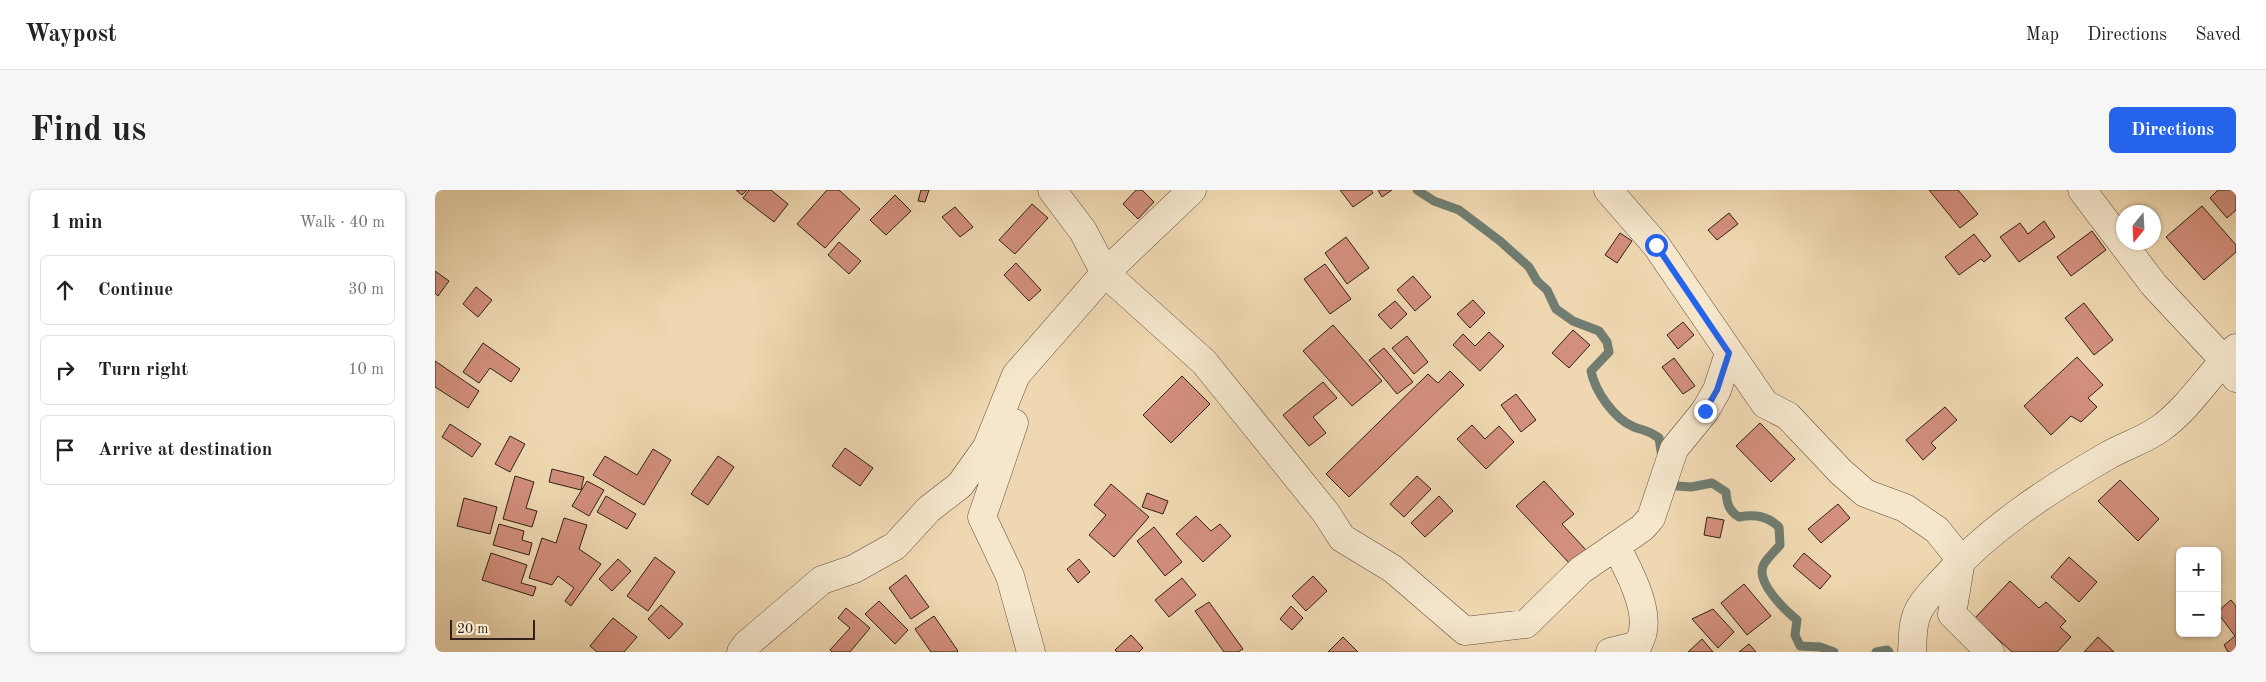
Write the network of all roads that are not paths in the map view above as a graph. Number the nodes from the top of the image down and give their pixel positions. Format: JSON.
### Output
{"nodes":[{"id":1,"x":1051,"y":190,"type":"edge"},
{"id":2,"x":1192,"y":190,"type":"edge"},
{"id":3,"x":1608,"y":190,"type":"edge"},
{"id":4,"x":2083,"y":190,"type":"edge"},
{"id":5,"x":1105,"y":273,"type":"junction"},
{"id":6,"x":1729,"y":353,"type":"junction"},
{"id":7,"x":2232,"y":362,"type":"edge"},
{"id":8,"x":1017,"y":375,"type":"junction"},
{"id":9,"x":1616,"y":546,"type":"junction"},
{"id":10,"x":1961,"y":560,"type":"junction"},
{"id":11,"x":741,"y":652,"type":"edge"},
{"id":12,"x":1031,"y":652,"type":"edge"},
{"id":13,"x":1610,"y":652,"type":"edge"},
{"id":14,"x":1911,"y":652,"type":"edge"},
{"id":15,"x":1990,"y":652,"type":"edge"}],
"edges":[{"from":1,"to":5,"type":"street"},
{"from":2,"to":5,"type":"street"},
{"from":3,"to":6,"type":"street"},
{"from":4,"to":7,"type":"street"},
{"from":5,"to":8,"type":"street"},
{"from":5,"to":9,"type":"street"},
{"from":6,"to":9,"type":"street"},
{"from":6,"to":10,"type":"street"},
{"from":7,"to":10,"type":"street"},
{"from":8,"to":11,"type":"street"},
{"from":8,"to":12,"type":"street"},
{"from":9,"to":13,"type":"street"},
{"from":10,"to":14,"type":"street"},
{"from":10,"to":15,"type":"street"}]}
